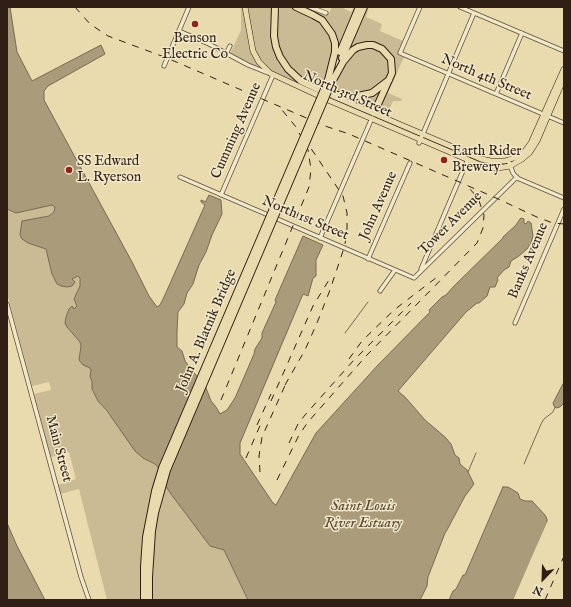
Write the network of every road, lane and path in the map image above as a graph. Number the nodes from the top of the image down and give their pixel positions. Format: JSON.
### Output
{"nodes":[{"id":1,"x":189,"y":7,"type":"edge"},
{"id":2,"x":245,"y":7,"type":"edge"},
{"id":3,"x":274,"y":7,"type":"edge"},
{"id":4,"x":279,"y":7,"type":"edge"},
{"id":5,"x":295,"y":7,"type":"edge"},
{"id":6,"x":359,"y":7,"type":"edge"},
{"id":7,"x":364,"y":7,"type":"edge"},
{"id":8,"x":420,"y":7,"type":"edge"},
{"id":9,"x":460,"y":7,"type":"edge"},
{"id":10,"x":310,"y":10,"type":"edge"},
{"id":11,"x":326,"y":13,"type":"dead end"},
{"id":12,"x":474,"y":13,"type":"junction"},
{"id":13,"x":179,"y":31,"type":"junction"},
{"id":14,"x":522,"y":33,"type":"junction"},
{"id":15,"x":230,"y":46,"type":"dead end"},
{"id":16,"x":276,"y":47,"type":"junction"},
{"id":17,"x":564,"y":52,"type":"edge"},
{"id":18,"x":226,"y":54,"type":"junction"},
{"id":19,"x":164,"y":66,"type":"dead end"},
{"id":20,"x":564,"y":69,"type":"edge"},
{"id":21,"x":448,"y":73,"type":"junction"},
{"id":22,"x":273,"y":75,"type":"junction"},
{"id":23,"x":564,"y":78,"type":"edge"},
{"id":24,"x":389,"y":80,"type":"junction"},
{"id":25,"x":330,"y":81,"type":"junction"},
{"id":26,"x":328,"y":94,"type":"junction"},
{"id":27,"x":496,"y":94,"type":"junction"},
{"id":28,"x":373,"y":116,"type":"junction"},
{"id":29,"x":546,"y":116,"type":"junction"},
{"id":30,"x":564,"y":123,"type":"edge"},
{"id":31,"x":423,"y":134,"type":"junction"},
{"id":32,"x":420,"y":141,"type":"junction"},
{"id":33,"x":470,"y":154,"type":"junction"},
{"id":34,"x":468,"y":160,"type":"junction"},
{"id":35,"x":410,"y":163,"type":"dead end"},
{"id":36,"x":509,"y":163,"type":"junction"},
{"id":37,"x":180,"y":177,"type":"dead end"},
{"id":38,"x":517,"y":177,"type":"junction"},
{"id":39,"x":221,"y":195,"type":"junction"},
{"id":40,"x":564,"y":198,"type":"edge"},
{"id":41,"x":564,"y":209,"type":"edge"},
{"id":42,"x":320,"y":238,"type":"junction"},
{"id":43,"x":368,"y":258,"type":"junction"},
{"id":44,"x":395,"y":270,"type":"junction"},
{"id":45,"x":420,"y":272,"type":"junction"},
{"id":46,"x":380,"y":291,"type":"dead end"},
{"id":47,"x":7,"y":304,"type":"edge"},
{"id":48,"x":514,"y":323,"type":"dead end"},
{"id":49,"x":89,"y":600,"type":"edge"},
{"id":50,"x":144,"y":600,"type":"edge"},
{"id":51,"x":149,"y":600,"type":"edge"}],
"edges":[{"from":1,"to":13,"type":"street"},
{"from":2,"to":22,"type":"main road"},
{"from":3,"to":16,"type":"highway"},
{"from":4,"to":16,"type":"highway"},
{"from":5,"to":10,"type":"highway"},
{"from":6,"to":25,"type":"highway"},
{"from":7,"to":25,"type":"highway"},
{"from":8,"to":21,"type":"street","name":"North 4th Street"},
{"from":9,"to":12,"type":"street"},
{"from":10,"to":11,"type":"street"},
{"from":10,"to":25,"type":"highway"},
{"from":12,"to":14,"type":"street"},
{"from":12,"to":21,"type":"street"},
{"from":13,"to":18,"type":"street","name":"North 3rd Street"},
{"from":13,"to":19,"type":"street"},
{"from":14,"to":17,"type":"street"},
{"from":14,"to":27,"type":"street"},
{"from":15,"to":18,"type":"street"},
{"from":16,"to":26,"type":"highway","name":"North 3rd Street"},
{"from":18,"to":22,"type":"street","name":"North 3rd Street"},
{"from":20,"to":29,"type":"main road"},
{"from":21,"to":27,"type":"street","name":"North 4th Street"},
{"from":21,"to":31,"type":"street"},
{"from":22,"to":28,"type":"main road","name":"North 3rd Street"},
{"from":22,"to":39,"type":"street","name":"Cumming Avenue"},
{"from":23,"to":29,"type":"main road"},
{"from":24,"to":25,"type":"highway"},
{"from":24,"to":26,"type":"highway"},
{"from":24,"to":28,"type":"highway"},
{"from":25,"to":50,"type":"highway","name":"John A. Blatnik Bridge","bridge":true},
{"from":25,"to":51,"type":"highway","name":"John A. Blatnik Bridge","bridge":true},
{"from":26,"to":28,"type":"main road","name":"North 3rd Street"},
{"from":27,"to":29,"type":"street","name":"North 4th Street"},
{"from":28,"to":31,"type":"main road","name":"North 3rd Street"},
{"from":28,"to":32,"type":"main road","name":"North 3rd Street"},
{"from":28,"to":42,"type":"street"},
{"from":29,"to":30,"type":"street","name":"North 4th Street"},
{"from":29,"to":36,"type":"main road"},
{"from":31,"to":32,"type":"street"},
{"from":31,"to":33,"type":"main road","name":"North 3rd Street"},
{"from":32,"to":34,"type":"main road","name":"North 3rd Street"},
{"from":33,"to":34,"type":"street"},
{"from":33,"to":36,"type":"main road","name":"North 3rd Street"},
{"from":34,"to":36,"type":"main road","name":"North 3rd Street"},
{"from":34,"to":45,"type":"street"},
{"from":35,"to":43,"type":"street","name":"John Avenue"},
{"from":36,"to":38,"type":"street"},
{"from":37,"to":39,"type":"street","name":"North 1st Street"},
{"from":38,"to":40,"type":"street"},
{"from":38,"to":45,"type":"street","name":"Tower Avenue"},
{"from":39,"to":42,"type":"street","name":"North 1st Street"},
{"from":41,"to":48,"type":"street","name":"Banks Avenue"},
{"from":42,"to":43,"type":"street","name":"North 1st Street"},
{"from":43,"to":44,"type":"street","name":"North 1st Street"},
{"from":44,"to":45,"type":"street","name":"North 1st Street"},
{"from":44,"to":46,"type":"street"},
{"from":47,"to":49,"type":"street","name":"Main Street"}]}
